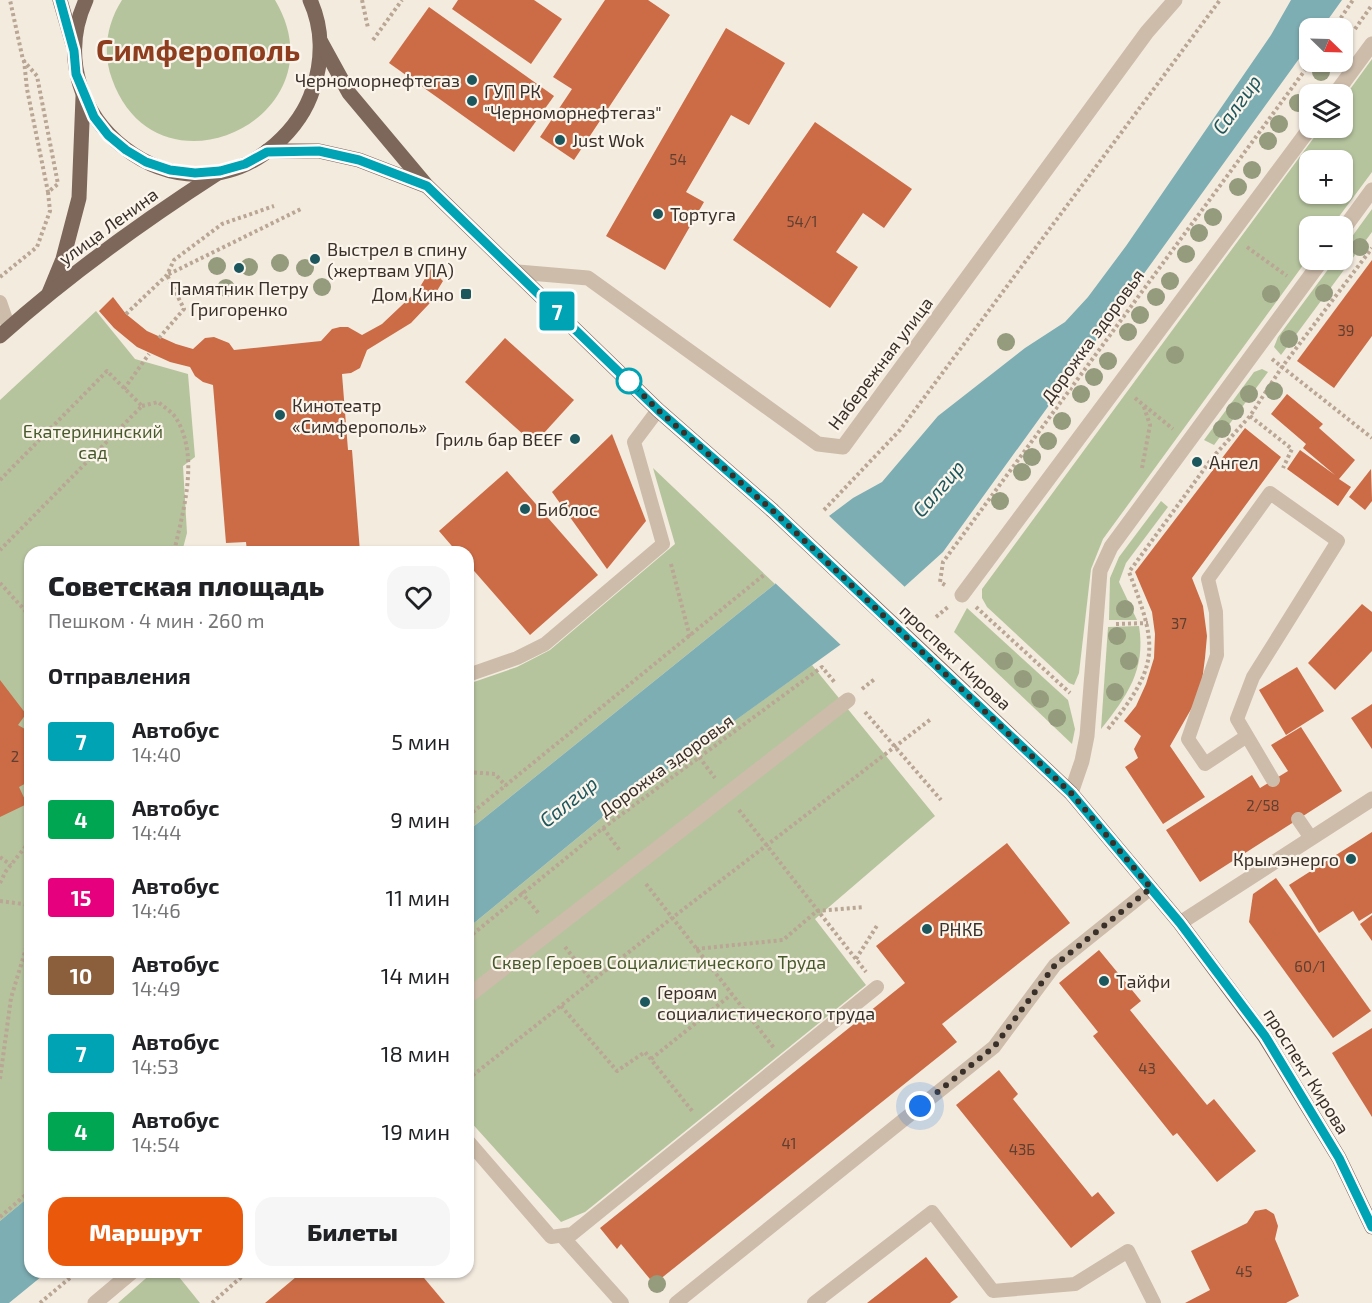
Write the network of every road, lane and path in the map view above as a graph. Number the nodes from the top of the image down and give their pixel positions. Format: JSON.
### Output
{"nodes":[{"id":1,"x":10,"y":0,"type":"edge"},
{"id":2,"x":60,"y":0,"type":"edge"},
{"id":3,"x":86,"y":0,"type":"edge"},
{"id":4,"x":362,"y":0,"type":"edge"},
{"id":5,"x":402,"y":0,"type":"edge"},
{"id":6,"x":1174,"y":0,"type":"edge"},
{"id":7,"x":1220,"y":0,"type":"edge"},
{"id":8,"x":1353,"y":0,"type":"edge"},
{"id":9,"x":311,"y":1,"type":"edge"},
{"id":10,"x":1372,"y":5,"type":"edge"},
{"id":11,"x":1341,"y":18,"type":"edge"},
{"id":12,"x":368,"y":28,"type":"dead end"},
{"id":13,"x":1353,"y":32,"type":"edge"},
{"id":14,"x":373,"y":40,"type":"dead end"},
{"id":15,"x":321,"y":42,"type":"junction"},
{"id":16,"x":1372,"y":44,"type":"edge"},
{"id":17,"x":74,"y":51,"type":"junction"},
{"id":18,"x":23,"y":60,"type":"junction"},
{"id":19,"x":1304,"y":72,"type":"edge"},
{"id":20,"x":1342,"y":84,"type":"edge"},
{"id":21,"x":83,"y":96,"type":"junction"},
{"id":22,"x":1303,"y":138,"type":"edge"},
{"id":23,"x":267,"y":152,"type":"junction"},
{"id":24,"x":220,"y":171,"type":"junction"},
{"id":25,"x":427,"y":186,"type":"junction"},
{"id":26,"x":1372,"y":190,"type":"edge"},
{"id":27,"x":48,"y":192,"type":"junction"},
{"id":28,"x":274,"y":206,"type":"dead end"},
{"id":29,"x":303,"y":208,"type":"dead end"},
{"id":30,"x":1353,"y":216,"type":"edge"},
{"id":31,"x":1231,"y":234,"type":"junction"},
{"id":32,"x":1372,"y":248,"type":"edge"},
{"id":33,"x":1315,"y":270,"type":"edge"},
{"id":34,"x":518,"y":272,"type":"junction"},
{"id":35,"x":167,"y":275,"type":"junction"},
{"id":36,"x":0,"y":278,"type":"edge"},
{"id":37,"x":1302,"y":287,"type":"junction"},
{"id":38,"x":48,"y":293,"type":"junction"},
{"id":39,"x":0,"y":302,"type":"edge"},
{"id":40,"x":126,"y":314,"type":"dead end"},
{"id":41,"x":4,"y":332,"type":"edge"},
{"id":42,"x":159,"y":338,"type":"dead end"},
{"id":43,"x":1257,"y":348,"type":"junction"},
{"id":44,"x":149,"y":354,"type":"dead end"},
{"id":45,"x":1282,"y":367,"type":"junction"},
{"id":46,"x":1117,"y":385,"type":"junction"},
{"id":47,"x":124,"y":389,"type":"junction"},
{"id":48,"x":1143,"y":404,"type":"junction"},
{"id":49,"x":142,"y":406,"type":"junction"},
{"id":50,"x":658,"y":410,"type":"junction"},
{"id":51,"x":1250,"y":416,"type":"junction"},
{"id":52,"x":1372,"y":438,"type":"edge"},
{"id":53,"x":1188,"y":441,"type":"junction"},
{"id":54,"x":1283,"y":468,"type":"dead end"},
{"id":55,"x":1141,"y":474,"type":"dead end"},
{"id":56,"x":0,"y":480,"type":"edge"},
{"id":57,"x":824,"y":510,"type":"dead end"},
{"id":58,"x":175,"y":546,"type":"edge"},
{"id":59,"x":0,"y":550,"type":"edge"},
{"id":60,"x":675,"y":573,"type":"dead end"},
{"id":61,"x":765,"y":574,"type":"dead end"},
{"id":62,"x":0,"y":583,"type":"edge"},
{"id":63,"x":962,"y":595,"type":"junction"},
{"id":64,"x":24,"y":609,"type":"edge"},
{"id":65,"x":936,"y":617,"type":"dead end"},
{"id":66,"x":1148,"y":623,"type":"junction"},
{"id":67,"x":1096,"y":624,"type":"junction"},
{"id":68,"x":690,"y":637,"type":"junction"},
{"id":69,"x":474,"y":673,"type":"edge"},
{"id":70,"x":876,"y":678,"type":"dead end"},
{"id":71,"x":848,"y":700,"type":"junction"},
{"id":72,"x":1089,"y":711,"type":"junction"},
{"id":73,"x":931,"y":719,"type":"dead end"},
{"id":74,"x":1087,"y":736,"type":"junction"},
{"id":75,"x":1247,"y":736,"type":"junction"},
{"id":76,"x":896,"y":746,"type":"junction"},
{"id":77,"x":699,"y":757,"type":"junction"},
{"id":78,"x":474,"y":772,"type":"edge"},
{"id":79,"x":1274,"y":780,"type":"dead end"},
{"id":80,"x":506,"y":786,"type":"junction"},
{"id":81,"x":1071,"y":793,"type":"junction"},
{"id":82,"x":727,"y":794,"type":"junction"},
{"id":83,"x":1372,"y":799,"type":"edge"},
{"id":84,"x":940,"y":800,"type":"dead end"},
{"id":85,"x":474,"y":811,"type":"edge"},
{"id":86,"x":1298,"y":819,"type":"dead end"},
{"id":87,"x":603,"y":828,"type":"junction"},
{"id":88,"x":1311,"y":838,"type":"junction"},
{"id":89,"x":766,"y":846,"type":"junction"},
{"id":90,"x":24,"y":849,"type":"edge"},
{"id":91,"x":0,"y":857,"type":"edge"},
{"id":92,"x":11,"y":865,"type":"junction"},
{"id":93,"x":633,"y":868,"type":"junction"},
{"id":94,"x":0,"y":883,"type":"edge"},
{"id":95,"x":1151,"y":888,"type":"junction"},
{"id":96,"x":0,"y":901,"type":"edge"},
{"id":97,"x":24,"y":904,"type":"edge"},
{"id":98,"x":864,"y":907,"type":"dead end"},
{"id":99,"x":817,"y":911,"type":"junction"},
{"id":100,"x":672,"y":918,"type":"junction"},
{"id":101,"x":1180,"y":923,"type":"junction"},
{"id":102,"x":878,"y":924,"type":"dead end"},
{"id":103,"x":474,"y":933,"type":"edge"},
{"id":104,"x":696,"y":949,"type":"junction"},
{"id":105,"x":24,"y":955,"type":"edge"},
{"id":106,"x":855,"y":959,"type":"junction"},
{"id":107,"x":877,"y":987,"type":"joint"},
{"id":108,"x":474,"y":991,"type":"edge"},
{"id":109,"x":732,"y":994,"type":"junction"},
{"id":110,"x":561,"y":1006,"type":"junction"},
{"id":111,"x":651,"y":1059,"type":"junction"},
{"id":112,"x":786,"y":1063,"type":"junction"},
{"id":113,"x":474,"y":1074,"type":"edge"},
{"id":114,"x":0,"y":1079,"type":"edge"},
{"id":115,"x":705,"y":1127,"type":"junction"},
{"id":116,"x":474,"y":1148,"type":"edge"},
{"id":117,"x":24,"y":1196,"type":"edge"},
{"id":118,"x":0,"y":1217,"type":"edge"},
{"id":119,"x":1372,"y":1227,"type":"edge"},
{"id":120,"x":562,"y":1236,"type":"junction"},
{"id":121,"x":70,"y":1278,"type":"edge"},
{"id":122,"x":125,"y":1278,"type":"edge"},
{"id":123,"x":240,"y":1278,"type":"edge"},
{"id":124,"x":40,"y":1303,"type":"edge"},
{"id":125,"x":95,"y":1303,"type":"edge"},
{"id":126,"x":212,"y":1303,"type":"edge"},
{"id":127,"x":622,"y":1303,"type":"edge"},
{"id":128,"x":676,"y":1303,"type":"edge"},
{"id":129,"x":814,"y":1303,"type":"edge"},
{"id":130,"x":1154,"y":1303,"type":"edge"}],
"edges":[{"from":1,"to":18,"type":"path"},
{"from":2,"to":17,"type":"main road"},
{"from":3,"to":17,"type":"main road"},
{"from":4,"to":12,"type":"path"},
{"from":5,"to":14,"type":"path"},
{"from":6,"to":34,"type":"street","name":"Набережная улица"},
{"from":7,"to":57,"type":"path"},
{"from":8,"to":11,"type":"path"},
{"from":9,"to":15,"type":"main road"},
{"from":10,"to":13,"type":"path"},
{"from":15,"to":23,"type":"main road"},
{"from":15,"to":25,"type":"main road","name":"проспект Кирова"},
{"from":16,"to":20,"type":"street"},
{"from":17,"to":21,"type":"main road"},
{"from":18,"to":27,"type":"path"},
{"from":18,"to":27,"type":"path"},
{"from":19,"to":63,"type":"path","name":"Дорожка здоровья"},
{"from":21,"to":24,"type":"main road"},
{"from":21,"to":38,"type":"main road","name":"улица Ленина"},
{"from":22,"to":31,"type":"street"},
{"from":23,"to":24,"type":"main road"},
{"from":23,"to":25,"type":"main road","name":"проспект Кирова"},
{"from":24,"to":38,"type":"main road","name":"улица Ленина"},
{"from":25,"to":34,"type":"main road","name":"проспект Кирова"},
{"from":26,"to":30,"type":"street"},
{"from":27,"to":36,"type":"path"},
{"from":28,"to":35,"type":"path"},
{"from":29,"to":35,"type":"path"},
{"from":31,"to":37,"type":"path"},
{"from":31,"to":46,"type":"street"},
{"from":32,"to":45,"type":"path"},
{"from":33,"to":37,"type":"street"},
{"from":34,"to":50,"type":"main road","name":"проспект Кирова"},
{"from":35,"to":40,"type":"path"},
{"from":35,"to":42,"type":"path"},
{"from":37,"to":43,"type":"street"},
{"from":38,"to":41,"type":"main road","name":"улица Ленина"},
{"from":39,"to":41,"type":"lane"},
{"from":43,"to":45,"type":"path"},
{"from":43,"to":53,"type":"street"},
{"from":44,"to":47,"type":"path"},
{"from":45,"to":51,"type":"path"},
{"from":45,"to":52,"type":"path"},
{"from":46,"to":48,"type":"path"},
{"from":46,"to":63,"type":"street"},
{"from":47,"to":49,"type":"path"},
{"from":47,"to":56,"type":"path"},
{"from":48,"to":53,"type":"path"},
{"from":48,"to":55,"type":"path"},
{"from":49,"to":58,"type":"path"},
{"from":49,"to":59,"type":"path"},
{"from":50,"to":69,"type":"lane"},
{"from":50,"to":81,"type":"main road","name":"проспект Кирова","bridge":true},
{"from":51,"to":54,"type":"path"},
{"from":51,"to":66,"type":"path"},
{"from":53,"to":67,"type":"street"},
{"from":60,"to":68,"type":"path"},
{"from":61,"to":68,"type":"path"},
{"from":62,"to":64,"type":"path"},
{"from":63,"to":65,"type":"path"},
{"from":63,"to":72,"type":"path"},
{"from":66,"to":67,"type":"path"},
{"from":66,"to":74,"type":"path"},
{"from":67,"to":72,"type":"street"},
{"from":68,"to":80,"type":"path"},
{"from":70,"to":71,"type":"path"},
{"from":71,"to":76,"type":"path"},
{"from":71,"to":77,"type":"path","name":"Дорожка здоровья"},
{"from":71,"to":82,"type":"street"},
{"from":72,"to":74,"type":"street"},
{"from":73,"to":76,"type":"path"},
{"from":74,"to":81,"type":"street"},
{"from":75,"to":75,"type":"lane"},
{"from":75,"to":79,"type":"lane"},
{"from":76,"to":84,"type":"path"},
{"from":76,"to":89,"type":"path"},
{"from":77,"to":82,"type":"path"},
{"from":77,"to":87,"type":"path","name":"Дорожка здоровья"},
{"from":78,"to":80,"type":"path"},
{"from":80,"to":85,"type":"path"},
{"from":81,"to":95,"type":"main road","name":"проспект Кирова"},
{"from":82,"to":89,"type":"path"},
{"from":82,"to":93,"type":"street"},
{"from":83,"to":88,"type":"street"},
{"from":86,"to":88,"type":"lane"},
{"from":87,"to":93,"type":"path"},
{"from":87,"to":103,"type":"path","name":"Дорожка здоровья"},
{"from":88,"to":101,"type":"street"},
{"from":89,"to":99,"type":"path"},
{"from":89,"to":100,"type":"path"},
{"from":90,"to":92,"type":"path"},
{"from":91,"to":92,"type":"path"},
{"from":92,"to":94,"type":"path"},
{"from":93,"to":100,"type":"path"},
{"from":93,"to":108,"type":"street"},
{"from":95,"to":101,"type":"main road","name":"проспект Кирова"},
{"from":95,"to":128,"type":"lane"},
{"from":96,"to":97,"type":"path"},
{"from":98,"to":99,"type":"path"},
{"from":99,"to":104,"type":"path"},
{"from":99,"to":106,"type":"path"},
{"from":100,"to":104,"type":"path"},
{"from":100,"to":110,"type":"path"},
{"from":101,"to":119,"type":"main road","name":"проспект Кирова"},
{"from":102,"to":106,"type":"path"},
{"from":104,"to":109,"type":"path"},
{"from":105,"to":114,"type":"path"},
{"from":106,"to":107,"type":"path"},
{"from":107,"to":112,"type":"lane"},
{"from":109,"to":111,"type":"path"},
{"from":109,"to":112,"type":"path"},
{"from":110,"to":111,"type":"path"},
{"from":110,"to":113,"type":"path"},
{"from":111,"to":115,"type":"path"},
{"from":112,"to":115,"type":"lane"},
{"from":115,"to":120,"type":"lane"},
{"from":116,"to":120,"type":"lane"},
{"from":117,"to":118,"type":"path"},
{"from":120,"to":127,"type":"lane"},
{"from":121,"to":124,"type":"path"},
{"from":122,"to":125,"type":"street"},
{"from":123,"to":126,"type":"path"},
{"from":129,"to":130,"type":"lane"}]}
